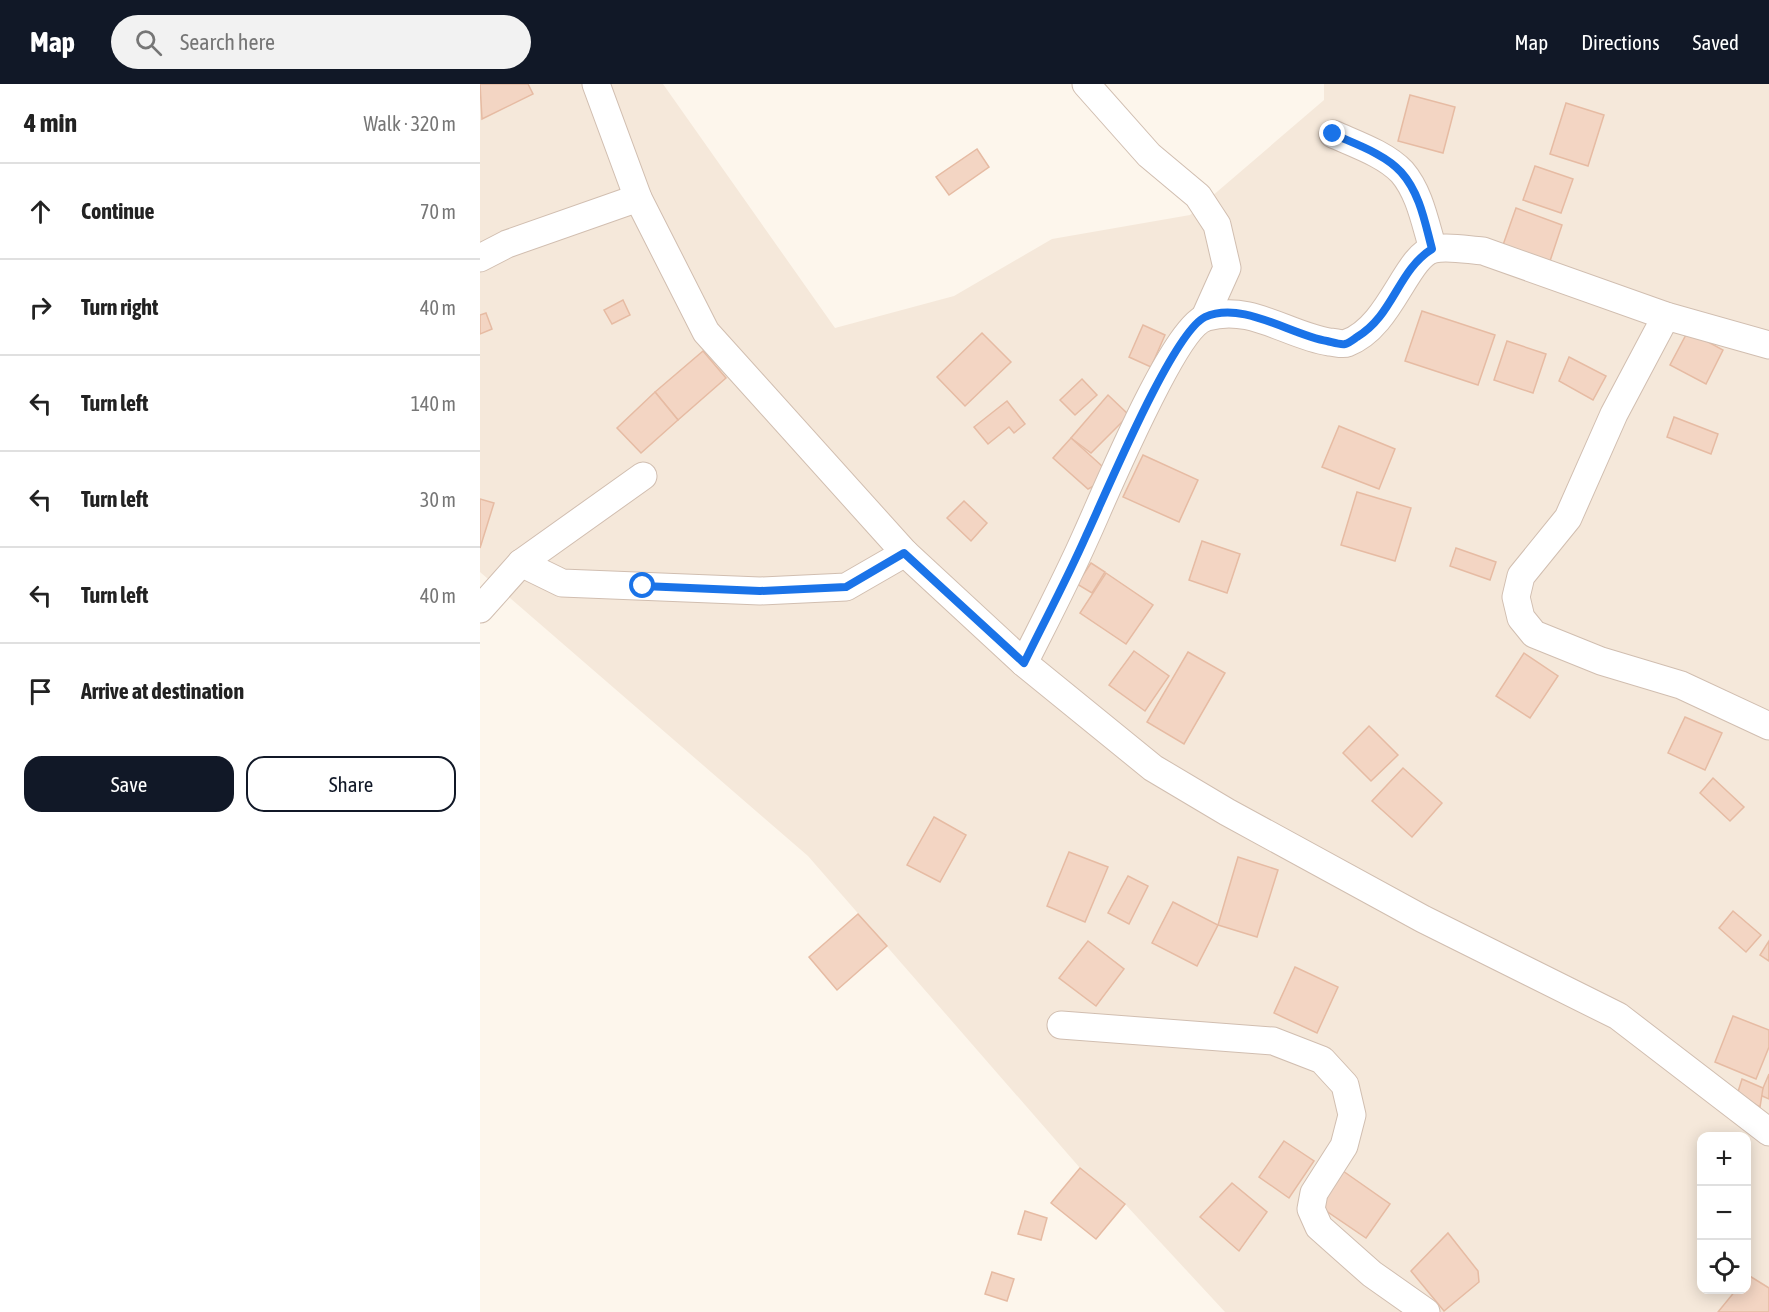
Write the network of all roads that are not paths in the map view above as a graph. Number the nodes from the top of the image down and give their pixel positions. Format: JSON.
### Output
{"nodes":[{"id":1,"x":596,"y":84,"type":"edge"},
{"id":2,"x":1086,"y":84,"type":"edge"},
{"id":3,"x":1333,"y":134,"type":"dead end"},
{"id":4,"x":638,"y":198,"type":"junction"},
{"id":5,"x":1432,"y":249,"type":"junction"},
{"id":6,"x":480,"y":258,"type":"edge"},
{"id":7,"x":1666,"y":316,"type":"junction"},
{"id":8,"x":1205,"y":317,"type":"junction"},
{"id":9,"x":1769,"y":345,"type":"edge"},
{"id":10,"x":644,"y":476,"type":"dead end"},
{"id":11,"x":904,"y":553,"type":"junction"},
{"id":12,"x":521,"y":563,"type":"junction"},
{"id":13,"x":480,"y":609,"type":"edge"},
{"id":14,"x":1024,"y":663,"type":"junction"},
{"id":15,"x":1769,"y":726,"type":"edge"},
{"id":16,"x":1061,"y":1025,"type":"dead end"},
{"id":17,"x":1769,"y":1132,"type":"edge"},
{"id":18,"x":1426,"y":1312,"type":"edge"}],
"edges":[{"from":1,"to":4,"type":"street"},
{"from":2,"to":8,"type":"street"},
{"from":3,"to":5,"type":"street"},
{"from":4,"to":6,"type":"street"},
{"from":4,"to":11,"type":"street"},
{"from":5,"to":7,"type":"street"},
{"from":5,"to":8,"type":"street"},
{"from":7,"to":9,"type":"street"},
{"from":7,"to":15,"type":"street"},
{"from":8,"to":14,"type":"street"},
{"from":10,"to":12,"type":"street"},
{"from":11,"to":12,"type":"street"},
{"from":11,"to":14,"type":"street"},
{"from":12,"to":13,"type":"street"},
{"from":14,"to":17,"type":"street"},
{"from":16,"to":18,"type":"street"}]}
